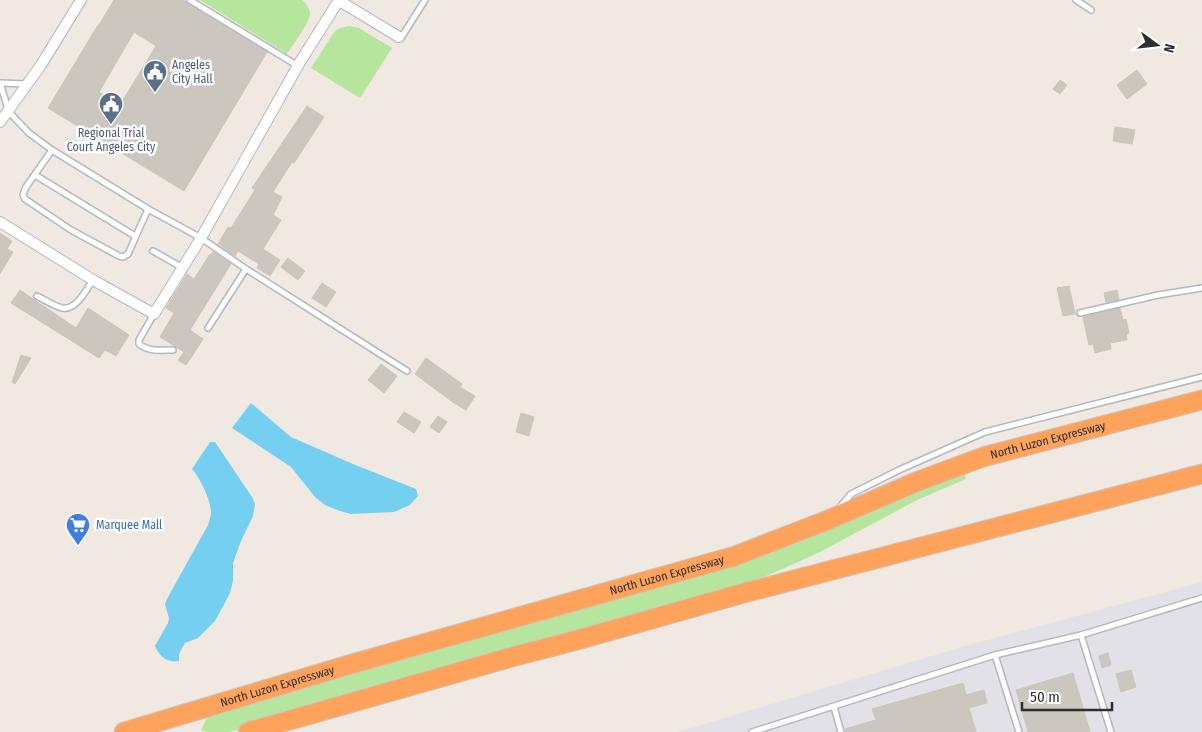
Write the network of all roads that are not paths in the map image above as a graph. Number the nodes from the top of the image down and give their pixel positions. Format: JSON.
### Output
{"nodes":[{"id":1,"x":81,"y":0,"type":"edge"},
{"id":2,"x":190,"y":0,"type":"edge"},
{"id":3,"x":339,"y":0,"type":"edge"},
{"id":4,"x":426,"y":0,"type":"edge"},
{"id":5,"x":1076,"y":0,"type":"edge"},
{"id":6,"x":1091,"y":10,"type":"dead end"},
{"id":7,"x":400,"y":38,"type":"joint"},
{"id":8,"x":299,"y":64,"type":"junction"},
{"id":9,"x":0,"y":83,"type":"edge"},
{"id":10,"x":27,"y":84,"type":"junction"},
{"id":11,"x":9,"y":112,"type":"junction"},
{"id":12,"x":0,"y":122,"type":"edge"},
{"id":13,"x":52,"y":150,"type":"junction"},
{"id":14,"x":35,"y":175,"type":"junction"},
{"id":15,"x":148,"y":209,"type":"junction"},
{"id":16,"x":0,"y":222,"type":"edge"},
{"id":17,"x":135,"y":236,"type":"junction"},
{"id":18,"x":201,"y":238,"type":"junction"},
{"id":19,"x":153,"y":251,"type":"dead end"},
{"id":20,"x":183,"y":268,"type":"junction"},
{"id":21,"x":246,"y":269,"type":"junction"},
{"id":22,"x":93,"y":280,"type":"junction"},
{"id":23,"x":1202,"y":288,"type":"edge"},
{"id":24,"x":37,"y":296,"type":"dead end"},
{"id":25,"x":1080,"y":313,"type":"dead end"},
{"id":26,"x":154,"y":314,"type":"junction"},
{"id":27,"x":208,"y":328,"type":"dead end"},
{"id":28,"x":173,"y":350,"type":"dead end"},
{"id":29,"x":407,"y":371,"type":"dead end"},
{"id":30,"x":1202,"y":377,"type":"edge"},
{"id":31,"x":1202,"y":400,"type":"edge"},
{"id":32,"x":1202,"y":474,"type":"edge"},
{"id":33,"x":828,"y":520,"type":"junction"},
{"id":34,"x":1202,"y":598,"type":"edge"},
{"id":35,"x":1081,"y":635,"type":"junction"},
{"id":36,"x":996,"y":655,"type":"junction"},
{"id":37,"x":834,"y":707,"type":"junction"},
{"id":38,"x":124,"y":732,"type":"edge"},
{"id":39,"x":248,"y":732,"type":"edge"},
{"id":40,"x":752,"y":732,"type":"edge"},
{"id":41,"x":841,"y":732,"type":"edge"},
{"id":42,"x":1019,"y":732,"type":"edge"},
{"id":43,"x":1111,"y":732,"type":"edge"}],
"edges":[{"from":1,"to":10,"type":"street"},
{"from":2,"to":8,"type":"lane"},
{"from":3,"to":7,"type":"street"},
{"from":3,"to":8,"type":"street"},
{"from":4,"to":7,"type":"lane"},
{"from":5,"to":6,"type":"lane"},
{"from":8,"to":18,"type":"street"},
{"from":9,"to":10,"type":"lane"},
{"from":9,"to":11,"type":"lane"},
{"from":10,"to":11,"type":"street"},
{"from":11,"to":12,"type":"street"},
{"from":11,"to":13,"type":"lane"},
{"from":13,"to":14,"type":"lane"},
{"from":13,"to":15,"type":"lane"},
{"from":14,"to":17,"type":"lane"},
{"from":14,"to":17,"type":"lane"},
{"from":15,"to":17,"type":"lane"},
{"from":15,"to":18,"type":"lane"},
{"from":16,"to":22,"type":"street"},
{"from":18,"to":20,"type":"street"},
{"from":18,"to":21,"type":"lane"},
{"from":19,"to":20,"type":"lane"},
{"from":20,"to":26,"type":"street"},
{"from":21,"to":27,"type":"lane"},
{"from":21,"to":29,"type":"lane"},
{"from":22,"to":24,"type":"lane"},
{"from":22,"to":26,"type":"street"},
{"from":23,"to":25,"type":"lane"},
{"from":26,"to":28,"type":"lane"},
{"from":30,"to":33,"type":"lane"},
{"from":31,"to":33,"type":"highway","name":"North Luzon Expressway"},
{"from":32,"to":39,"type":"highway"},
{"from":33,"to":38,"type":"highway","name":"North Luzon Expressway"},
{"from":34,"to":35,"type":"lane"},
{"from":35,"to":36,"type":"lane"},
{"from":35,"to":43,"type":"lane"},
{"from":36,"to":37,"type":"lane"},
{"from":36,"to":42,"type":"lane"},
{"from":37,"to":40,"type":"lane"},
{"from":37,"to":41,"type":"lane"}]}
